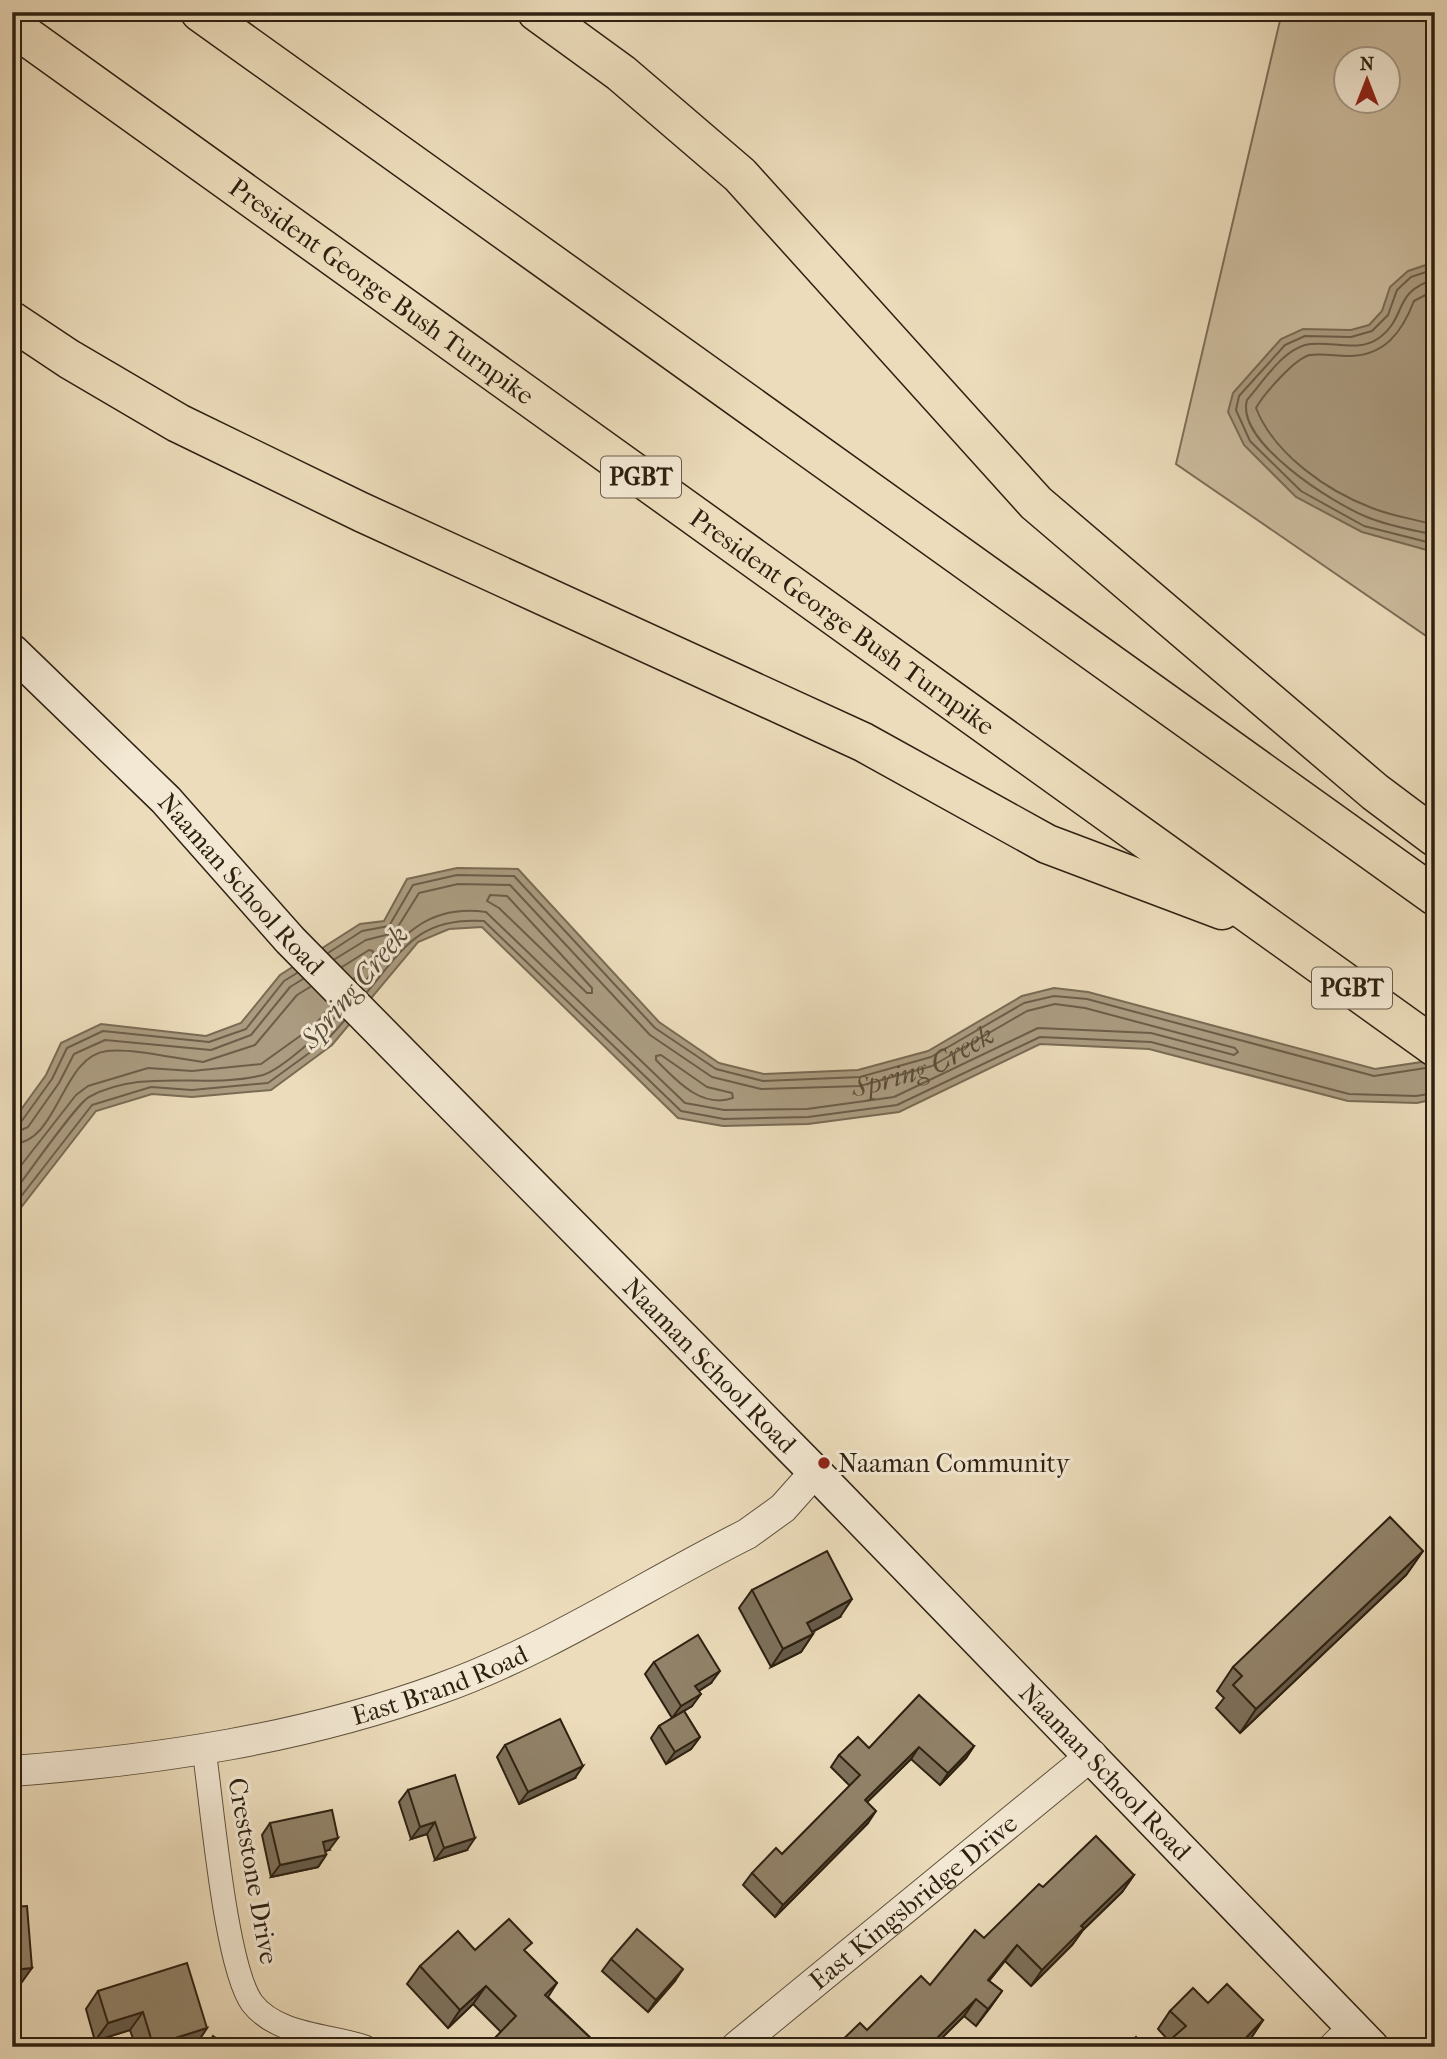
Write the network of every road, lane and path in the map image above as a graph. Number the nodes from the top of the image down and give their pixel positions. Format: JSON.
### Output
{"nodes":[{"id":1,"x":200,"y":12,"type":"edge"},
{"id":2,"x":537,"y":12,"type":"edge"},
{"id":3,"x":12,"y":26,"type":"edge"},
{"id":4,"x":12,"y":321,"type":"edge"},
{"id":5,"x":12,"y":651,"type":"edge"},
{"id":6,"x":12,"y":679,"type":"edge"},
{"id":7,"x":76,"y":714,"type":"junction"},
{"id":8,"x":1435,"y":837,"type":"edge"},
{"id":9,"x":1435,"y":896,"type":"edge"},
{"id":10,"x":1270,"y":928,"type":"junction"},
{"id":11,"x":1435,"y":1047,"type":"edge"},
{"id":12,"x":815,"y":1472,"type":"junction"},
{"id":13,"x":204,"y":1750,"type":"junction"},
{"id":14,"x":1092,"y":1755,"type":"junction"},
{"id":15,"x":12,"y":1771,"type":"edge"},
{"id":16,"x":1351,"y":2040,"type":"edge"},
{"id":17,"x":365,"y":2047,"type":"edge"},
{"id":18,"x":736,"y":2047,"type":"edge"}],
"edges":[{"from":1,"to":9,"type":"highway"},
{"from":2,"to":8,"type":"highway"},
{"from":3,"to":10,"type":"highway","name":"President George Bush Turnpike","number":"PGBT"},
{"from":4,"to":10,"type":"highway"},
{"from":5,"to":7,"type":"main road"},
{"from":6,"to":7,"type":"main road"},
{"from":7,"to":12,"type":"main road","name":"Naaman School Road"},
{"from":10,"to":11,"type":"highway","name":"President George Bush Turnpike","number":"PGBT"},
{"from":12,"to":13,"type":"street","name":"East Brand Road"},
{"from":12,"to":14,"type":"main road","name":"Naaman School Road"},
{"from":13,"to":15,"type":"street","name":"East Brand Road"},
{"from":13,"to":17,"type":"street","name":"Creststone Drive"},
{"from":14,"to":16,"type":"main road","name":"Naaman School Road"},
{"from":14,"to":18,"type":"street","name":"East Kingsbridge Drive"}]}
